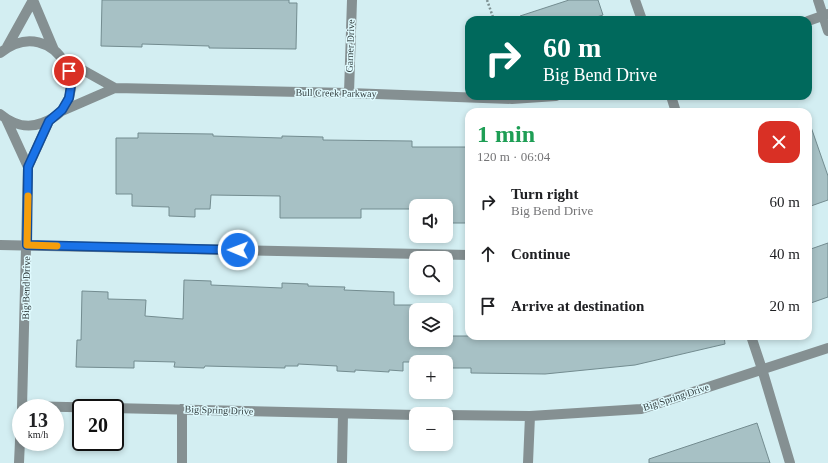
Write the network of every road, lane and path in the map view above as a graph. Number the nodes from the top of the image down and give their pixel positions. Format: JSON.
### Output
{"nodes":[{"id":1,"x":33,"y":0,"type":"edge"},
{"id":2,"x":352,"y":0,"type":"edge"},
{"id":3,"x":487,"y":0,"type":"edge"},
{"id":4,"x":635,"y":0,"type":"edge"},
{"id":5,"x":818,"y":0,"type":"edge"},
{"id":6,"x":825,"y":15,"type":"edge"},
{"id":7,"x":493,"y":16,"type":"edge"},
{"id":8,"x":641,"y":16,"type":"edge"},
{"id":9,"x":812,"y":20,"type":"edge"},
{"id":10,"x":828,"y":31,"type":"edge"},
{"id":11,"x":4,"y":50,"type":"edge"},
{"id":12,"x":54,"y":50,"type":"junction"},
{"id":13,"x":63,"y":59,"type":"junction"},
{"id":14,"x":115,"y":88,"type":"junction"},
{"id":15,"x":348,"y":93,"type":"junction"},
{"id":16,"x":465,"y":97,"type":"edge"},
{"id":17,"x":62,"y":110,"type":"junction"},
{"id":18,"x":3,"y":116,"type":"edge"},
{"id":19,"x":49,"y":121,"type":"junction"},
{"id":20,"x":28,"y":167,"type":"junction"},
{"id":21,"x":0,"y":245,"type":"edge"},
{"id":22,"x":27,"y":245,"type":"junction"},
{"id":23,"x":465,"y":255,"type":"edge"},
{"id":24,"x":752,"y":340,"type":"edge"},
{"id":25,"x":828,"y":348,"type":"edge"},
{"id":26,"x":762,"y":368,"type":"junction"},
{"id":27,"x":22,"y":399,"type":"edge"},
{"id":28,"x":64,"y":408,"type":"edge"},
{"id":29,"x":182,"y":409,"type":"junction"},
{"id":30,"x":343,"y":414,"type":"junction"},
{"id":31,"x":409,"y":415,"type":"edge"},
{"id":32,"x":453,"y":415,"type":"edge"},
{"id":33,"x":530,"y":416,"type":"junction"},
{"id":34,"x":20,"y":451,"type":"edge"},
{"id":35,"x":19,"y":463,"type":"edge"},
{"id":36,"x":182,"y":463,"type":"edge"},
{"id":37,"x":342,"y":463,"type":"edge"},
{"id":38,"x":528,"y":463,"type":"edge"},
{"id":39,"x":790,"y":463,"type":"edge"}],
"edges":[{"from":1,"to":11,"type":"street"},
{"from":1,"to":12,"type":"street"},
{"from":2,"to":15,"type":"street","name":"Garner Drive"},
{"from":3,"to":7,"type":"path"},
{"from":4,"to":8,"type":"street"},
{"from":5,"to":6,"type":"street"},
{"from":6,"to":9,"type":"street"},
{"from":6,"to":10,"type":"street"},
{"from":11,"to":12,"type":"street"},
{"from":12,"to":13,"type":"street"},
{"from":13,"to":14,"type":"street","name":"Bull Creek Parkway"},
{"from":13,"to":17,"type":"street"},
{"from":14,"to":15,"type":"street","name":"Bull Creek Parkway"},
{"from":14,"to":17,"type":"street","name":"Bull Creek Parkway"},
{"from":15,"to":16,"type":"street","name":"Bull Creek Parkway"},
{"from":17,"to":19,"type":"street"},
{"from":18,"to":19,"type":"street"},
{"from":18,"to":20,"type":"street","name":"Big Bend Drive"},
{"from":19,"to":20,"type":"street","name":"Big Bend Drive"},
{"from":20,"to":22,"type":"street","name":"Big Bend Drive"},
{"from":21,"to":22,"type":"street"},
{"from":22,"to":23,"type":"street"},
{"from":22,"to":27,"type":"street","name":"Big Bend Drive"},
{"from":24,"to":26,"type":"street"},
{"from":25,"to":26,"type":"street","name":"Big Spring Drive"},
{"from":26,"to":33,"type":"street","name":"Big Spring Drive"},
{"from":26,"to":39,"type":"street"},
{"from":28,"to":29,"type":"street","name":"Big Spring Drive"},
{"from":29,"to":30,"type":"street","name":"Big Spring Drive"},
{"from":29,"to":36,"type":"street"},
{"from":30,"to":31,"type":"street","name":"Big Spring Drive"},
{"from":30,"to":37,"type":"street"},
{"from":32,"to":33,"type":"street","name":"Big Spring Drive"},
{"from":33,"to":38,"type":"street"},
{"from":34,"to":35,"type":"street"}]}
